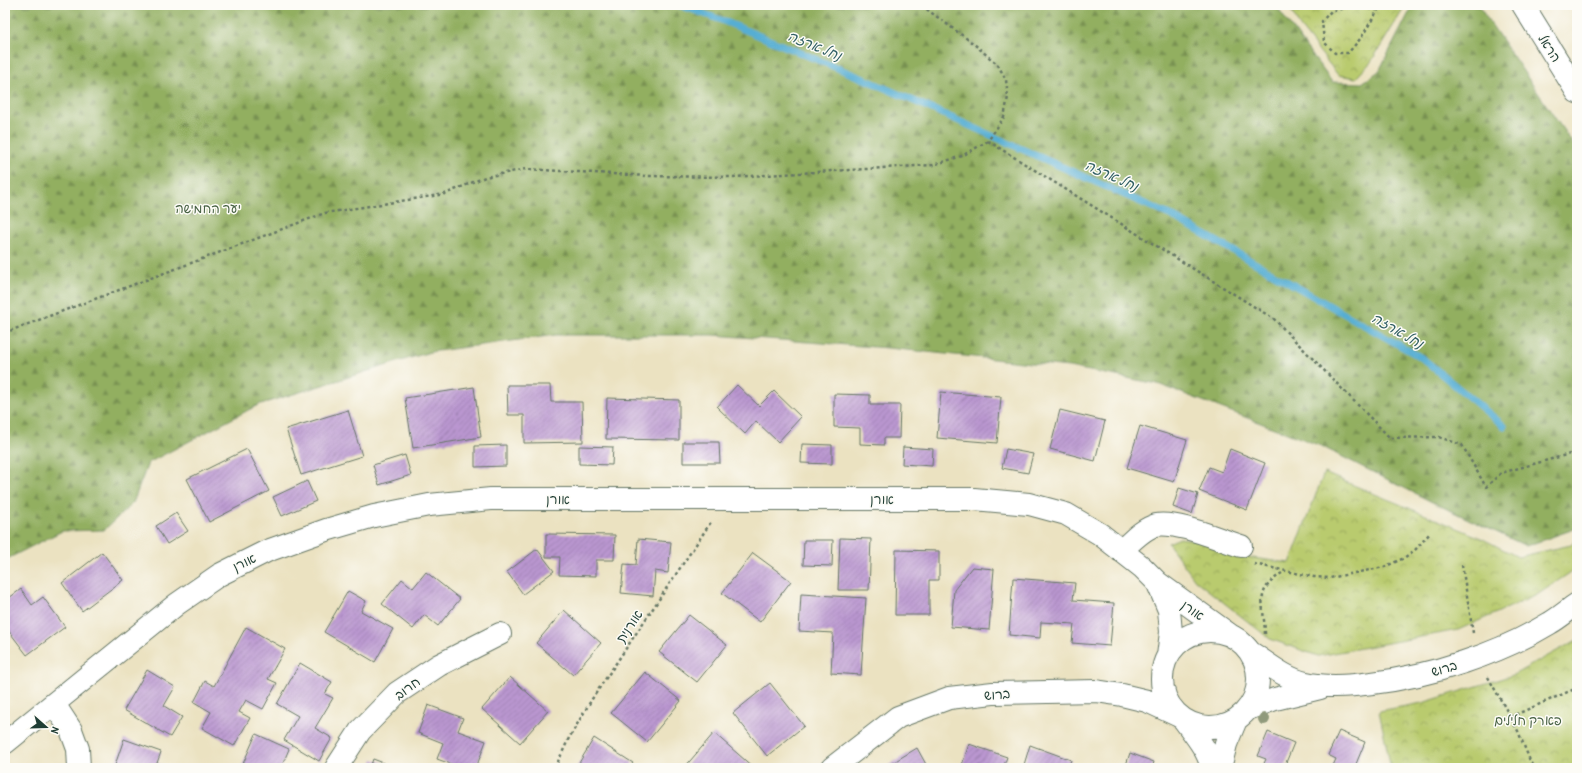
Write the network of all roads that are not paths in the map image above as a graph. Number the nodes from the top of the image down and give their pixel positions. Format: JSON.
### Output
{"nodes":[{"id":1,"x":1523,"y":5,"type":"edge"},
{"id":2,"x":1577,"y":92,"type":"edge"},
{"id":3,"x":1241,"y":546,"type":"road end"},
{"id":4,"x":1121,"y":551,"type":"junction"},
{"id":5,"x":1158,"y":583,"type":"junction"},
{"id":6,"x":1577,"y":598,"type":"edge"},
{"id":7,"x":1577,"y":604,"type":"edge"},
{"id":8,"x":1550,"y":623,"type":"junction"},
{"id":9,"x":500,"y":634,"type":"dead end"},
{"id":10,"x":1230,"y":635,"type":"junction"},
{"id":11,"x":1168,"y":656,"type":"junction"},
{"id":12,"x":1257,"y":656,"type":"junction"},
{"id":13,"x":1331,"y":686,"type":"junction"},
{"id":14,"x":54,"y":704,"type":"junction"},
{"id":15,"x":1242,"y":715,"type":"junction"},
{"id":16,"x":1182,"y":718,"type":"junction"},
{"id":17,"x":5,"y":743,"type":"edge"},
{"id":18,"x":79,"y":768,"type":"edge"},
{"id":19,"x":336,"y":768,"type":"edge"},
{"id":20,"x":832,"y":768,"type":"edge"},
{"id":21,"x":1212,"y":768,"type":"edge"},
{"id":22,"x":1220,"y":768,"type":"edge"}],
"edges":[{"from":1,"to":2,"type":"street","name":"הראל"},
{"from":3,"to":4,"type":"street"},
{"from":4,"to":5,"type":"street","name":"אורן"},
{"from":4,"to":14,"type":"street","name":"אורן"},
{"from":5,"to":10,"type":"street","name":"אורן"},
{"from":5,"to":11,"type":"street","name":"אורן"},
{"from":6,"to":8,"type":"street","name":"ברוש"},
{"from":7,"to":8,"type":"street","name":"ברוש"},
{"from":8,"to":13,"type":"street","name":"ברוש"},
{"from":9,"to":19,"type":"street","name":"חרוב"},
{"from":10,"to":11,"type":"street"},
{"from":10,"to":12,"type":"street"},
{"from":11,"to":16,"type":"street"},
{"from":12,"to":13,"type":"street","name":"ברוש"},
{"from":12,"to":15,"type":"street"},
{"from":13,"to":15,"type":"street","name":"ברוש"},
{"from":14,"to":17,"type":"street","name":"אורן"},
{"from":14,"to":18,"type":"street"},
{"from":15,"to":16,"type":"street"},
{"from":15,"to":22,"type":"street"},
{"from":16,"to":20,"type":"street","name":"ברוש"},
{"from":16,"to":21,"type":"street"}]}
